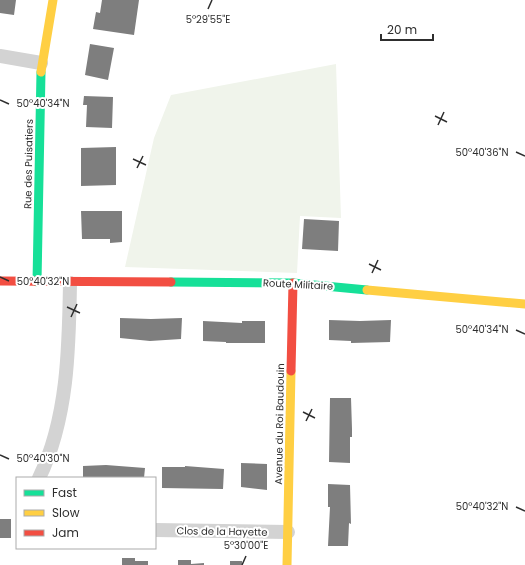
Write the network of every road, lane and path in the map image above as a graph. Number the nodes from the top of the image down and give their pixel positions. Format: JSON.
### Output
{"nodes":[{"id":1,"x":53,"y":0,"type":"edge"},
{"id":2,"x":0,"y":56,"type":"edge"},
{"id":3,"x":41,"y":63,"type":"junction"},
{"id":4,"x":0,"y":282,"type":"edge"},
{"id":5,"x":37,"y":282,"type":"junction"},
{"id":6,"x":293,"y":282,"type":"junction"},
{"id":7,"x":70,"y":283,"type":"junction"},
{"id":8,"x":525,"y":304,"type":"edge"},
{"id":9,"x":40,"y":477,"type":"edge"},
{"id":10,"x":156,"y":530,"type":"edge"},
{"id":11,"x":288,"y":532,"type":"junction"},
{"id":12,"x":287,"y":565,"type":"edge"}],
"edges":[{"from":1,"to":3,"type":"street","name":"Rue des Puisatiers"},
{"from":2,"to":3,"type":"street"},
{"from":3,"to":5,"type":"street","name":"Rue des Puisatiers"},
{"from":4,"to":5,"type":"street","name":"Route Militaire"},
{"from":5,"to":7,"type":"street","name":"Route Militaire"},
{"from":6,"to":7,"type":"street","name":"Route Militaire"},
{"from":6,"to":8,"type":"street","name":"Route Militaire"},
{"from":6,"to":11,"type":"street","name":"Avenue du Roi Baudouin"},
{"from":7,"to":9,"type":"street"},
{"from":10,"to":11,"type":"street","name":"Clos de la Hayette"},
{"from":11,"to":12,"type":"street","name":"Avenue du Roi Baudouin"}]}
